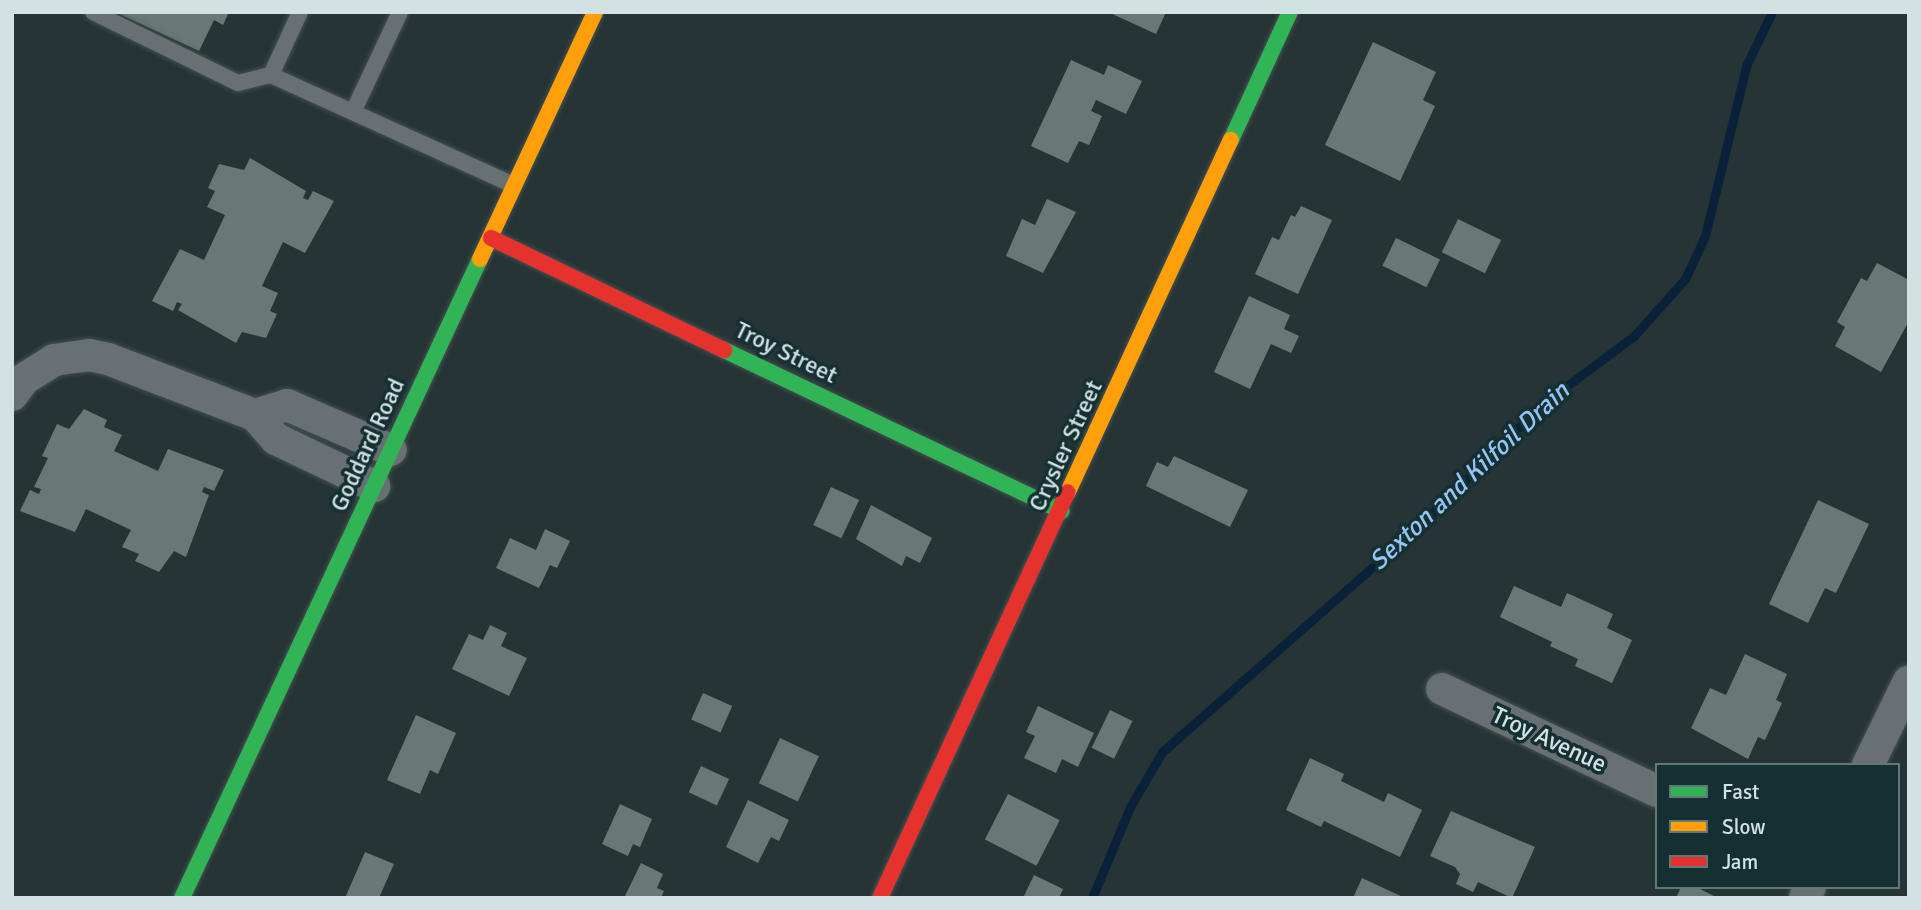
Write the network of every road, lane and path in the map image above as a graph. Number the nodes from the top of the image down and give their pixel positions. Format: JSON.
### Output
{"nodes":[{"id":1,"x":93,"y":12,"type":"edge"},
{"id":2,"x":300,"y":12,"type":"edge"},
{"id":3,"x":400,"y":12,"type":"edge"},
{"id":4,"x":595,"y":12,"type":"edge"},
{"id":5,"x":1290,"y":12,"type":"edge"},
{"id":6,"x":271,"y":75,"type":"junction"},
{"id":7,"x":353,"y":112,"type":"junction"},
{"id":8,"x":515,"y":185,"type":"junction"},
{"id":9,"x":491,"y":237,"type":"junction"},
{"id":10,"x":12,"y":394,"type":"edge"},
{"id":11,"x":255,"y":415,"type":"junction"},
{"id":12,"x":391,"y":450,"type":"junction"},
{"id":13,"x":374,"y":486,"type":"junction"},
{"id":14,"x":1062,"y":510,"type":"junction"},
{"id":15,"x":1909,"y":681,"type":"edge"},
{"id":16,"x":1442,"y":689,"type":"dead end"},
{"id":17,"x":1869,"y":763,"type":"edge"},
{"id":18,"x":1655,"y":790,"type":"edge"},
{"id":19,"x":184,"y":893,"type":"edge"},
{"id":20,"x":205,"y":898,"type":"edge"},
{"id":21,"x":880,"y":898,"type":"edge"}],
"edges":[{"from":1,"to":6,"type":"lane"},
{"from":2,"to":6,"type":"lane"},
{"from":3,"to":7,"type":"lane"},
{"from":4,"to":8,"type":"street","name":"Goddard Road"},
{"from":5,"to":14,"type":"street","name":"Crysler Street"},
{"from":6,"to":7,"type":"lane"},
{"from":7,"to":8,"type":"lane"},
{"from":8,"to":9,"type":"street","name":"Goddard Road"},
{"from":9,"to":12,"type":"street","name":"Goddard Road"},
{"from":9,"to":14,"type":"street","name":"Troy Street"},
{"from":10,"to":11,"type":"street"},
{"from":11,"to":12,"type":"street"},
{"from":11,"to":13,"type":"street"},
{"from":12,"to":13,"type":"street","name":"Goddard Road"},
{"from":13,"to":19,"type":"street","name":"Goddard Road"},
{"from":14,"to":21,"type":"street","name":"Crysler Street"},
{"from":15,"to":17,"type":"street"},
{"from":16,"to":18,"type":"street","name":"Troy Avenue"},
{"from":19,"to":20,"type":"lane"}]}
